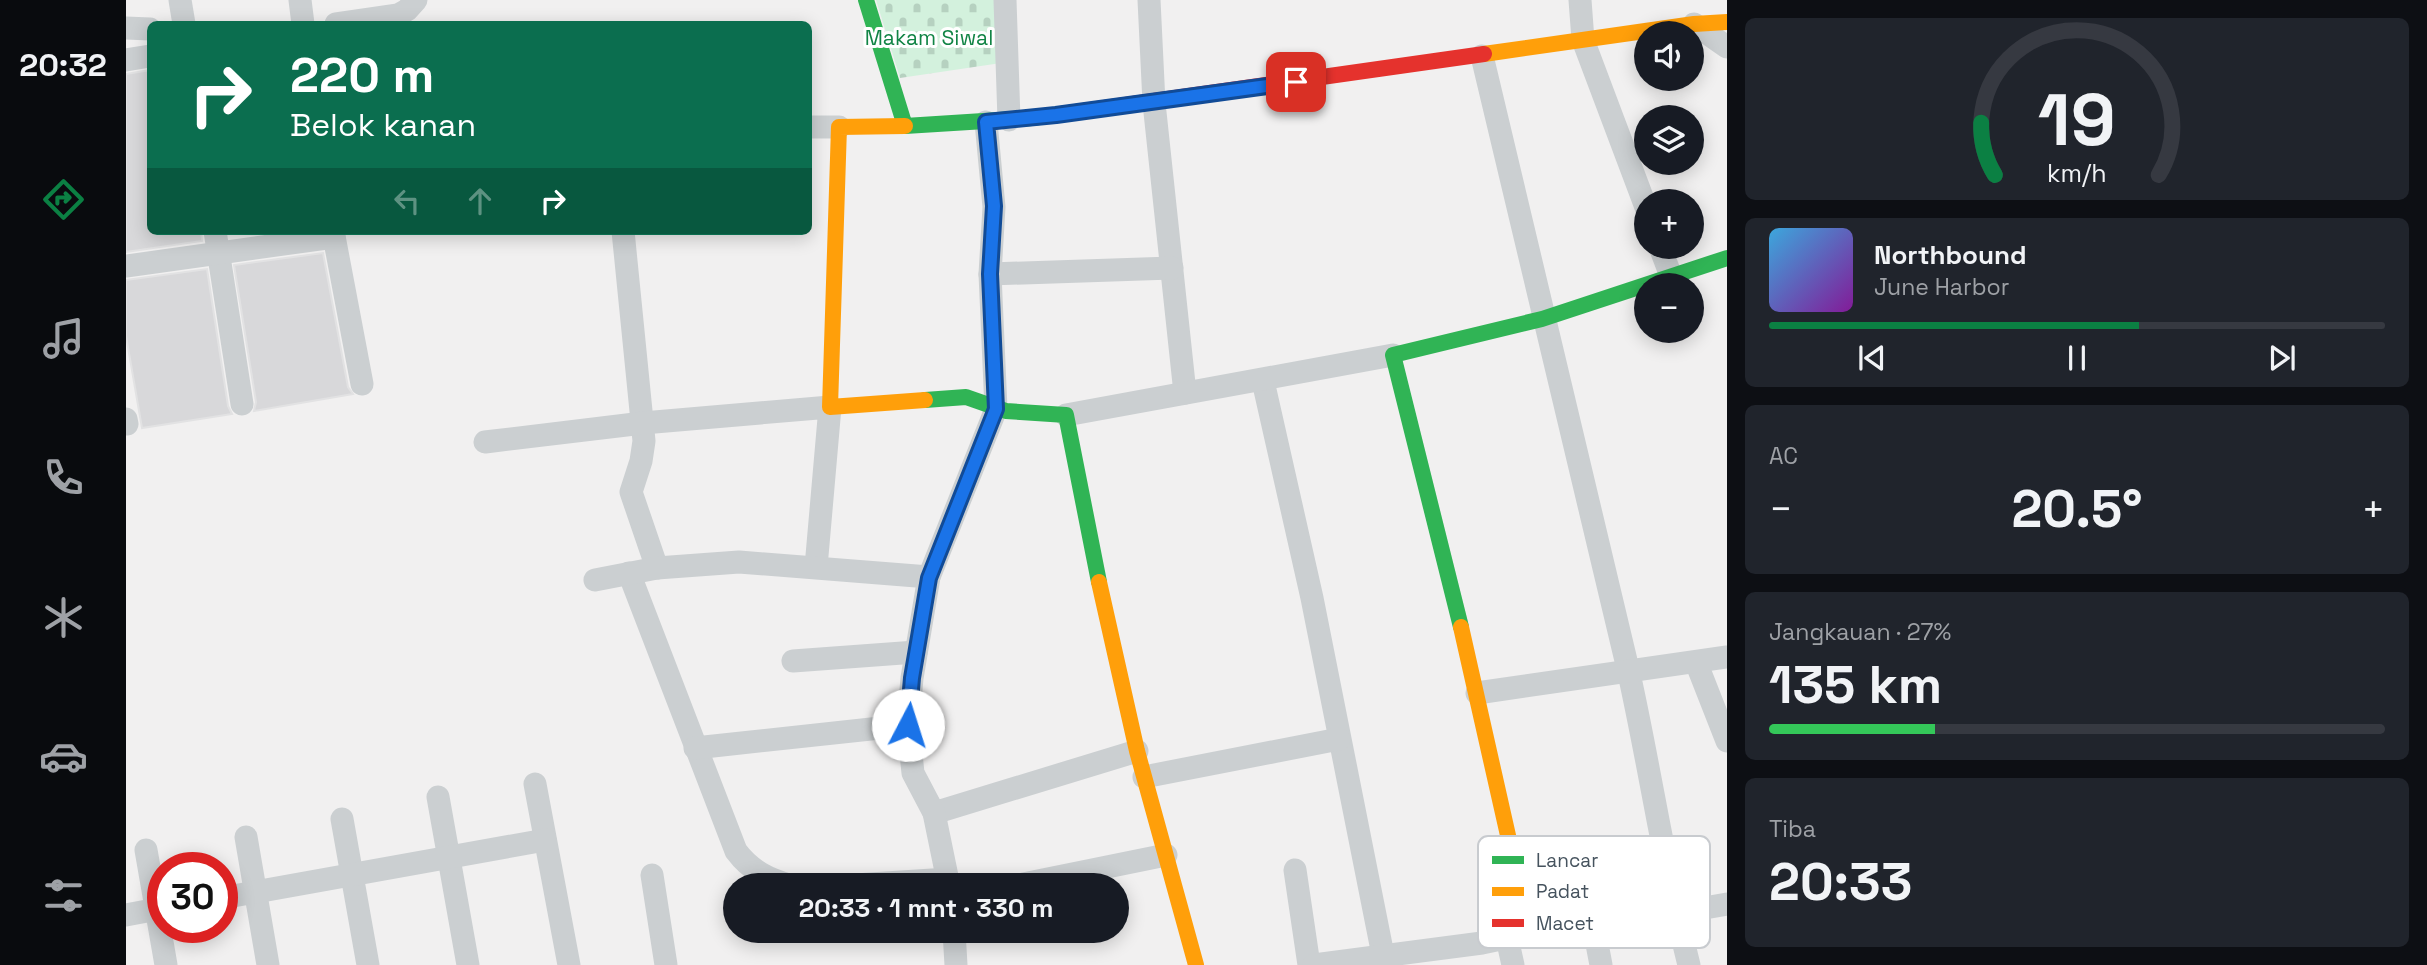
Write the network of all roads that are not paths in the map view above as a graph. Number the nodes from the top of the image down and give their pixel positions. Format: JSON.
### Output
{"nodes":[{"id":1,"x":180,"y":0,"type":"edge"},
{"id":2,"x":300,"y":0,"type":"edge"},
{"id":3,"x":416,"y":0,"type":"edge"},
{"id":4,"x":866,"y":0,"type":"edge"},
{"id":5,"x":1004,"y":0,"type":"edge"},
{"id":6,"x":1149,"y":0,"type":"edge"},
{"id":7,"x":1580,"y":0,"type":"edge"},
{"id":8,"x":184,"y":21,"type":"edge"},
{"id":9,"x":303,"y":21,"type":"edge"},
{"id":10,"x":357,"y":21,"type":"edge"},
{"id":11,"x":1727,"y":22,"type":"edge"},
{"id":12,"x":1704,"y":23,"type":"edge"},
{"id":13,"x":126,"y":28,"type":"edge"},
{"id":14,"x":147,"y":29,"type":"edge"},
{"id":15,"x":1704,"y":31,"type":"edge"},
{"id":16,"x":1634,"y":33,"type":"edge"},
{"id":17,"x":1583,"y":40,"type":"junction"},
{"id":18,"x":1727,"y":47,"type":"edge"},
{"id":19,"x":147,"y":56,"type":"edge"},
{"id":20,"x":1482,"y":56,"type":"junction"},
{"id":21,"x":126,"y":60,"type":"edge"},
{"id":22,"x":1154,"y":103,"type":"junction"},
{"id":23,"x":997,"y":121,"type":"junction"},
{"id":24,"x":905,"y":126,"type":"junction"},
{"id":25,"x":812,"y":127,"type":"edge"},
{"id":26,"x":839,"y":127,"type":"junction"},
{"id":27,"x":1639,"y":189,"type":"edge"},
{"id":28,"x":318,"y":235,"type":"edge"},
{"id":29,"x":333,"y":235,"type":"edge"},
{"id":30,"x":623,"y":235,"type":"edge"},
{"id":31,"x":217,"y":242,"type":"edge"},
{"id":32,"x":1727,"y":258,"type":"edge"},
{"id":33,"x":126,"y":267,"type":"edge"},
{"id":34,"x":1172,"y":268,"type":"junction"},
{"id":35,"x":1680,"y":273,"type":"edge"},
{"id":36,"x":990,"y":274,"type":"junction"},
{"id":37,"x":1634,"y":288,"type":"edge"},
{"id":38,"x":1542,"y":319,"type":"junction"},
{"id":39,"x":1393,"y":355,"type":"junction"},
{"id":40,"x":1263,"y":381,"type":"junction"},
{"id":41,"x":362,"y":384,"type":"dead end"},
{"id":42,"x":1185,"y":393,"type":"junction"},
{"id":43,"x":242,"y":404,"type":"dead end"},
{"id":44,"x":830,"y":407,"type":"junction"},
{"id":45,"x":996,"y":409,"type":"junction"},
{"id":46,"x":1066,"y":415,"type":"junction"},
{"id":47,"x":643,"y":423,"type":"junction"},
{"id":48,"x":485,"y":442,"type":"dead end"},
{"id":49,"x":816,"y":567,"type":"junction"},
{"id":50,"x":657,"y":568,"type":"junction"},
{"id":51,"x":629,"y":573,"type":"junction"},
{"id":52,"x":929,"y":578,"type":"junction"},
{"id":53,"x":595,"y":580,"type":"dead end"},
{"id":54,"x":916,"y":652,"type":"junction"},
{"id":55,"x":1727,"y":657,"type":"edge"},
{"id":56,"x":793,"y":661,"type":"dead end"},
{"id":57,"x":1696,"y":662,"type":"junction"},
{"id":58,"x":1628,"y":671,"type":"junction"},
{"id":59,"x":1477,"y":693,"type":"junction"},
{"id":60,"x":908,"y":725,"type":"junction"},
{"id":61,"x":1339,"y":739,"type":"junction"},
{"id":62,"x":1727,"y":741,"type":"edge"},
{"id":63,"x":695,"y":748,"type":"junction"},
{"id":64,"x":1136,"y":751,"type":"junction"},
{"id":65,"x":1144,"y":777,"type":"junction"},
{"id":66,"x":535,"y":784,"type":"dead end"},
{"id":67,"x":438,"y":797,"type":"dead end"},
{"id":68,"x":934,"y":813,"type":"junction"},
{"id":69,"x":342,"y":819,"type":"dead end"},
{"id":70,"x":1509,"y":836,"type":"edge"},
{"id":71,"x":1661,"y":836,"type":"edge"},
{"id":72,"x":246,"y":837,"type":"dead end"},
{"id":73,"x":545,"y":840,"type":"junction"},
{"id":74,"x":146,"y":850,"type":"dead end"},
{"id":75,"x":147,"y":854,"type":"edge"},
{"id":76,"x":1166,"y":855,"type":"junction"},
{"id":77,"x":449,"y":857,"type":"junction"},
{"id":78,"x":1295,"y":870,"type":"dead end"},
{"id":79,"x":760,"y":873,"type":"edge"},
{"id":80,"x":947,"y":873,"type":"edge"},
{"id":81,"x":1077,"y":873,"type":"edge"},
{"id":82,"x":352,"y":874,"type":"junction"},
{"id":83,"x":652,"y":875,"type":"dead end"},
{"id":84,"x":255,"y":892,"type":"junction"},
{"id":85,"x":238,"y":895,"type":"edge"},
{"id":86,"x":147,"y":911,"type":"edge"},
{"id":87,"x":126,"y":915,"type":"edge"},
{"id":88,"x":164,"y":943,"type":"edge"},
{"id":89,"x":955,"y":943,"type":"edge"},
{"id":90,"x":1478,"y":943,"type":"edge"},
{"id":91,"x":1685,"y":948,"type":"edge"},
{"id":92,"x":1383,"y":955,"type":"junction"},
{"id":93,"x":166,"y":965,"type":"edge"},
{"id":94,"x":268,"y":965,"type":"edge"},
{"id":95,"x":368,"y":965,"type":"edge"},
{"id":96,"x":468,"y":965,"type":"edge"},
{"id":97,"x":569,"y":965,"type":"edge"},
{"id":98,"x":666,"y":965,"type":"edge"},
{"id":99,"x":956,"y":965,"type":"edge"},
{"id":100,"x":1196,"y":965,"type":"edge"},
{"id":101,"x":1319,"y":965,"type":"edge"},
{"id":102,"x":1689,"y":965,"type":"edge"}],
"edges":[{"from":1,"to":8,"type":"street"},
{"from":2,"to":9,"type":"street"},
{"from":3,"to":10,"type":"street"},
{"from":4,"to":24,"type":"street"},
{"from":5,"to":23,"type":"street"},
{"from":6,"to":22,"type":"street"},
{"from":7,"to":17,"type":"street"},
{"from":11,"to":12,"type":"street"},
{"from":13,"to":14,"type":"street"},
{"from":15,"to":18,"type":"street"},
{"from":16,"to":17,"type":"street"},
{"from":17,"to":20,"type":"street"},
{"from":17,"to":27,"type":"street"},
{"from":19,"to":21,"type":"street"},
{"from":20,"to":22,"type":"street"},
{"from":20,"to":38,"type":"street"},
{"from":22,"to":23,"type":"street"},
{"from":22,"to":34,"type":"street"},
{"from":23,"to":24,"type":"street"},
{"from":23,"to":36,"type":"street"},
{"from":24,"to":26,"type":"street"},
{"from":25,"to":26,"type":"street"},
{"from":26,"to":44,"type":"street"},
{"from":28,"to":31,"type":"street"},
{"from":29,"to":41,"type":"street"},
{"from":30,"to":47,"type":"street"},
{"from":31,"to":33,"type":"street"},
{"from":31,"to":43,"type":"street"},
{"from":32,"to":35,"type":"street"},
{"from":34,"to":36,"type":"street"},
{"from":34,"to":42,"type":"street"},
{"from":36,"to":45,"type":"street"},
{"from":37,"to":38,"type":"street"},
{"from":38,"to":39,"type":"street"},
{"from":38,"to":58,"type":"street"},
{"from":39,"to":40,"type":"street"},
{"from":39,"to":59,"type":"street"},
{"from":40,"to":42,"type":"street"},
{"from":40,"to":61,"type":"street"},
{"from":42,"to":46,"type":"street"},
{"from":44,"to":45,"type":"street"},
{"from":44,"to":47,"type":"street"},
{"from":44,"to":49,"type":"street"},
{"from":45,"to":46,"type":"street"},
{"from":45,"to":52,"type":"street"},
{"from":46,"to":64,"type":"street"},
{"from":47,"to":48,"type":"street"},
{"from":47,"to":50,"type":"street"},
{"from":49,"to":50,"type":"street"},
{"from":49,"to":52,"type":"street"},
{"from":50,"to":51,"type":"street"},
{"from":51,"to":53,"type":"street"},
{"from":51,"to":63,"type":"street"},
{"from":52,"to":54,"type":"street"},
{"from":54,"to":56,"type":"street"},
{"from":54,"to":60,"type":"street"},
{"from":55,"to":57,"type":"street"},
{"from":57,"to":58,"type":"street"},
{"from":57,"to":62,"type":"street"},
{"from":58,"to":59,"type":"street"},
{"from":58,"to":71,"type":"street"},
{"from":59,"to":70,"type":"street"},
{"from":60,"to":63,"type":"street"},
{"from":60,"to":68,"type":"street"},
{"from":61,"to":65,"type":"street"},
{"from":61,"to":92,"type":"street"},
{"from":63,"to":79,"type":"street"},
{"from":64,"to":65,"type":"street"},
{"from":64,"to":68,"type":"street"},
{"from":65,"to":76,"type":"street"},
{"from":66,"to":73,"type":"street"},
{"from":67,"to":77,"type":"street"},
{"from":68,"to":80,"type":"street"},
{"from":69,"to":82,"type":"street"},
{"from":72,"to":84,"type":"street"},
{"from":73,"to":77,"type":"street"},
{"from":73,"to":97,"type":"street"},
{"from":74,"to":75,"type":"street"},
{"from":76,"to":81,"type":"street"},
{"from":76,"to":100,"type":"street"},
{"from":77,"to":82,"type":"street"},
{"from":77,"to":96,"type":"street"},
{"from":78,"to":101,"type":"street"},
{"from":82,"to":84,"type":"street"},
{"from":82,"to":95,"type":"street"},
{"from":83,"to":98,"type":"street"},
{"from":84,"to":85,"type":"street"},
{"from":84,"to":94,"type":"street"},
{"from":86,"to":87,"type":"street"},
{"from":88,"to":93,"type":"street"},
{"from":89,"to":99,"type":"street"},
{"from":90,"to":92,"type":"street"},
{"from":91,"to":102,"type":"street"},
{"from":92,"to":101,"type":"street"}]}
